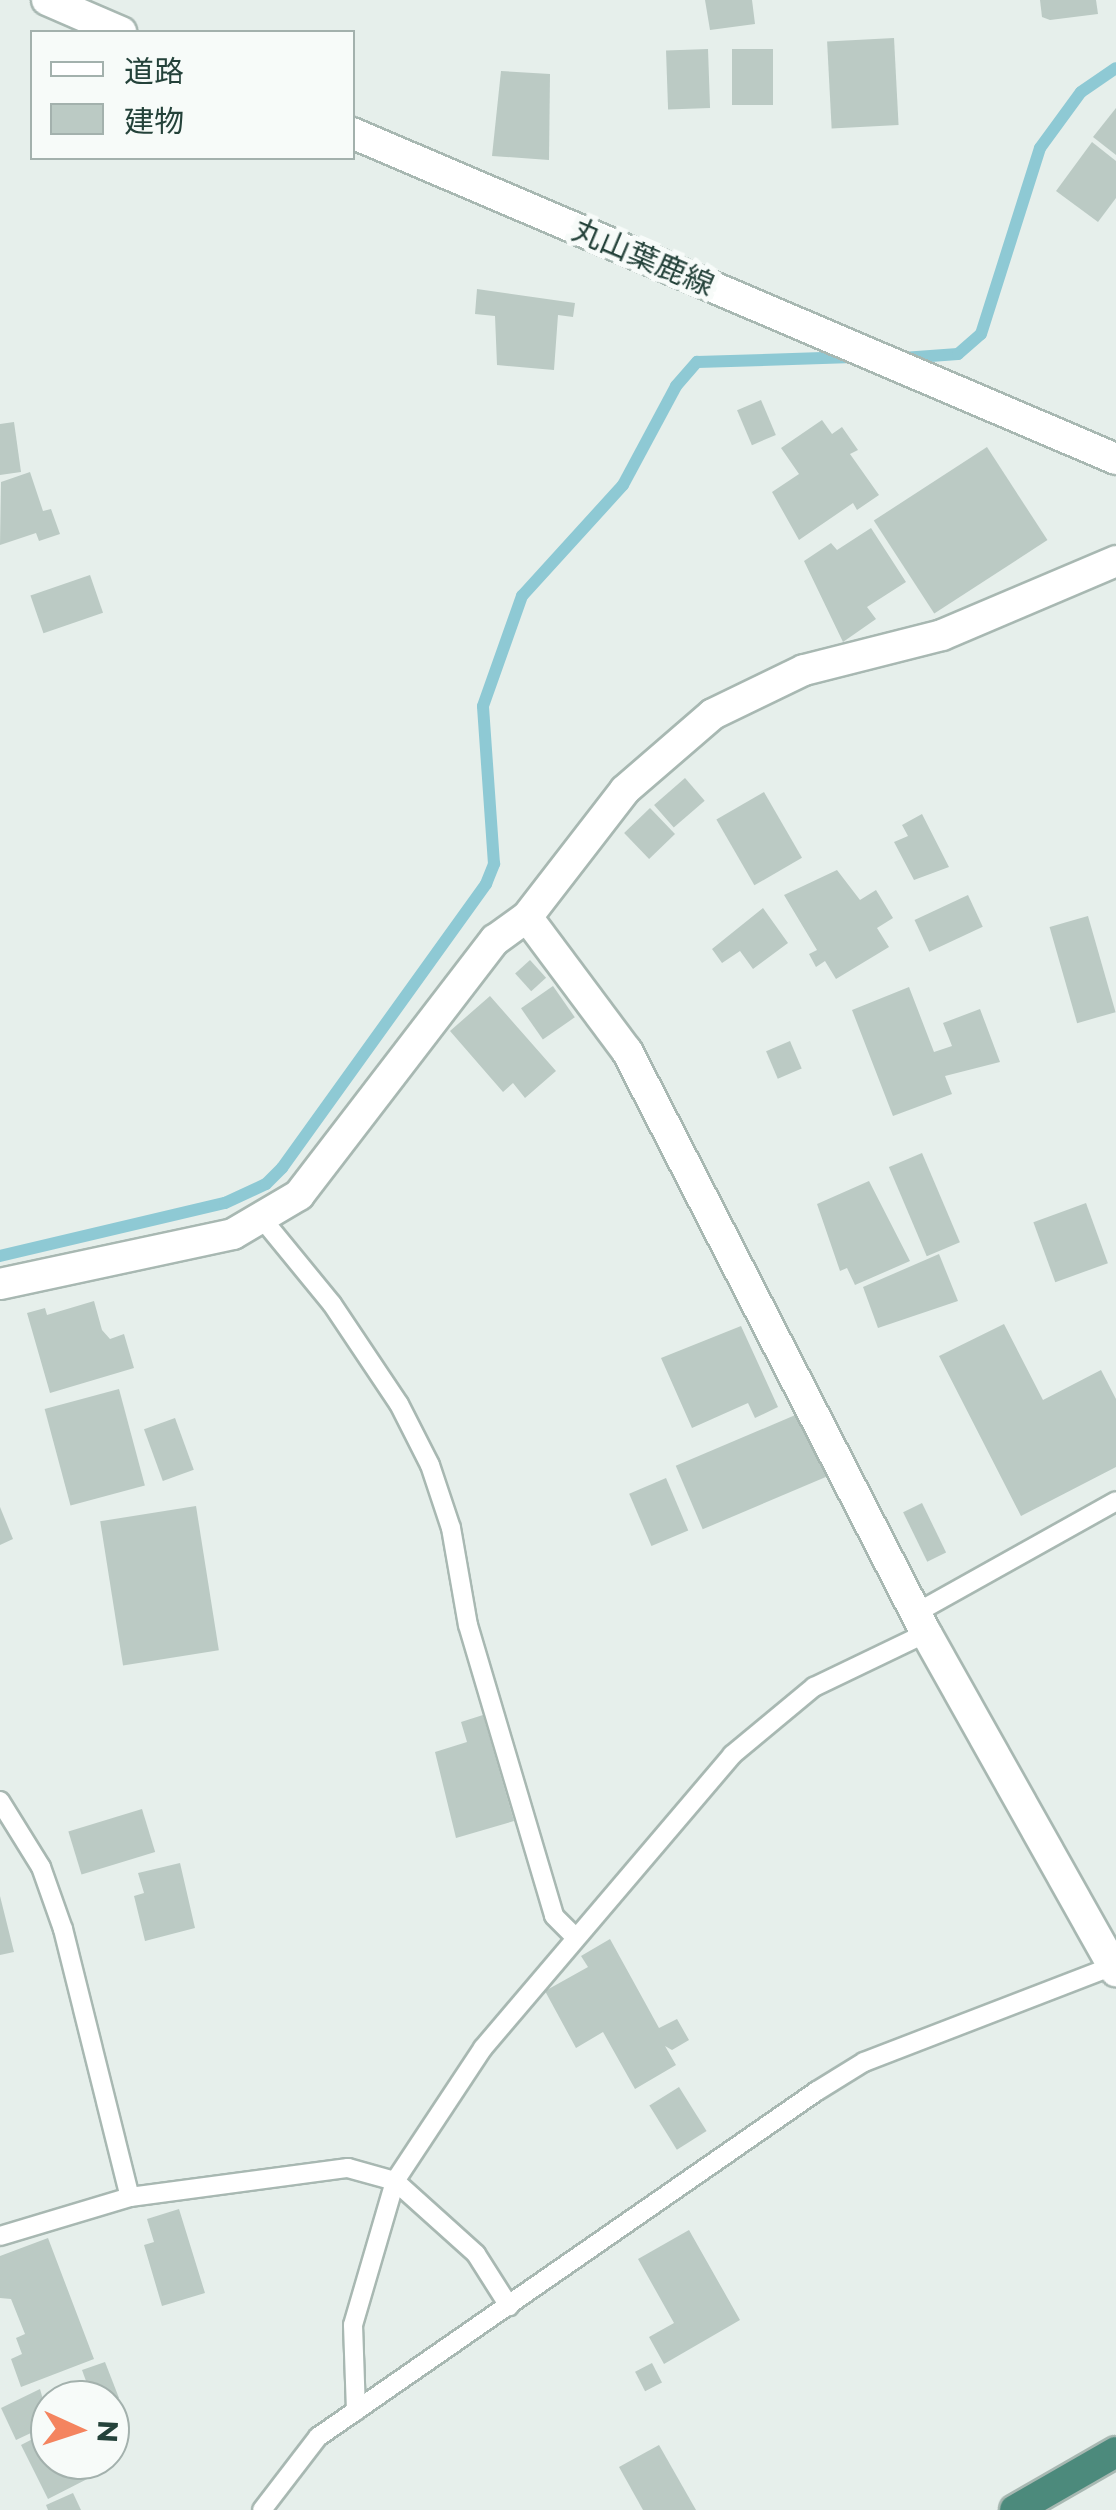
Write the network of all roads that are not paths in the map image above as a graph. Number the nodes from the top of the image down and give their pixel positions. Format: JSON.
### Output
{"nodes":[{"id":1,"x":47,"y":0,"type":"edge"},
{"id":2,"x":116,"y":30,"type":"edge"},
{"id":3,"x":355,"y":134,"type":"edge"},
{"id":4,"x":1116,"y":458,"type":"edge"},
{"id":5,"x":1116,"y":561,"type":"edge"},
{"id":6,"x":526,"y":916,"type":"junction"},
{"id":7,"x":264,"y":1221,"type":"junction"},
{"id":8,"x":0,"y":1284,"type":"edge"},
{"id":9,"x":1116,"y":1501,"type":"edge"},
{"id":10,"x":920,"y":1623,"type":"junction"},
{"id":11,"x":0,"y":1801,"type":"edge"},
{"id":12,"x":575,"y":1937,"type":"junction"},
{"id":13,"x":1115,"y":1968,"type":"edge"},
{"id":14,"x":395,"y":2181,"type":"junction"},
{"id":15,"x":130,"y":2198,"type":"junction"},
{"id":16,"x":0,"y":2236,"type":"edge"},
{"id":17,"x":509,"y":2306,"type":"junction"},
{"id":18,"x":356,"y":2411,"type":"junction"},
{"id":19,"x":1116,"y":2452,"type":"edge"},
{"id":20,"x":262,"y":2510,"type":"edge"},
{"id":21,"x":1015,"y":2510,"type":"edge"}],
"edges":[{"from":1,"to":2,"type":"street"},
{"from":3,"to":4,"type":"street","name":"丸山葉鹿線"},
{"from":5,"to":6,"type":"street"},
{"from":6,"to":7,"type":"street"},
{"from":6,"to":10,"type":"street"},
{"from":7,"to":8,"type":"street"},
{"from":7,"to":12,"type":"lane"},
{"from":9,"to":10,"type":"lane"},
{"from":10,"to":12,"type":"lane"},
{"from":10,"to":13,"type":"street"},
{"from":11,"to":15,"type":"lane"},
{"from":12,"to":14,"type":"lane"},
{"from":13,"to":17,"type":"lane"},
{"from":14,"to":15,"type":"lane"},
{"from":14,"to":17,"type":"lane"},
{"from":14,"to":18,"type":"lane"},
{"from":15,"to":16,"type":"lane"},
{"from":17,"to":18,"type":"lane"},
{"from":18,"to":20,"type":"lane"},
{"from":19,"to":21,"type":"highway"}]}
